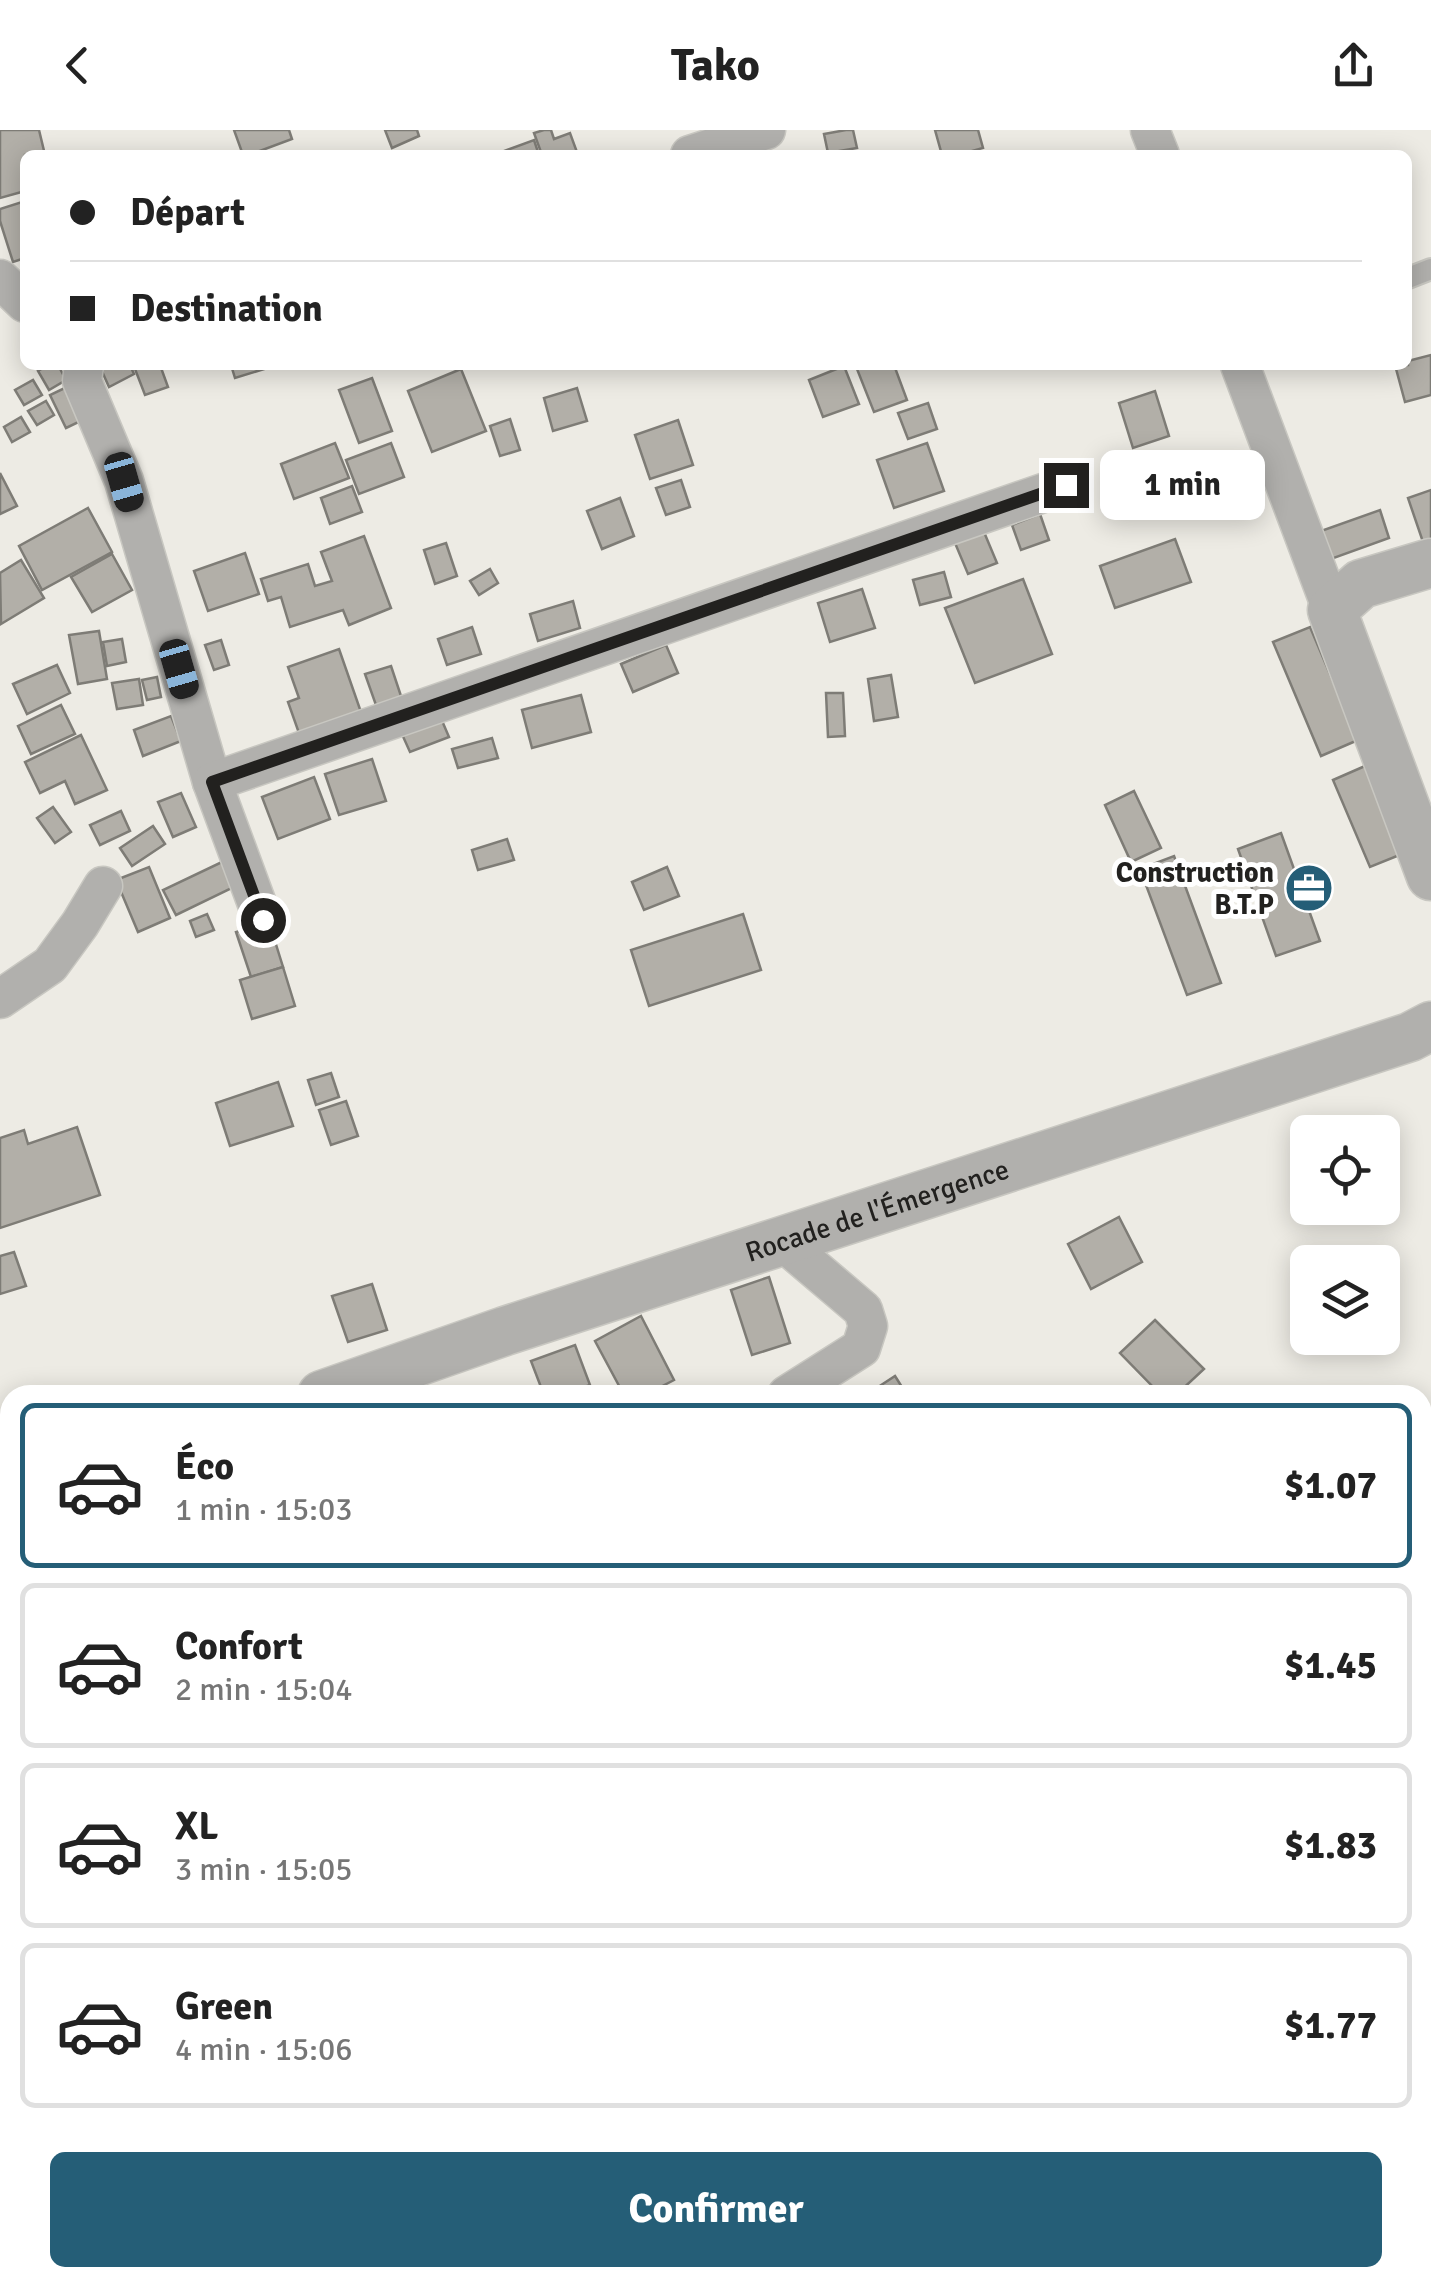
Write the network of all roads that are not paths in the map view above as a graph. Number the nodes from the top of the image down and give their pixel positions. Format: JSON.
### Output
{"nodes":[{"id":1,"x":766,"y":130,"type":"edge"},
{"id":2,"x":705,"y":150,"type":"edge"},
{"id":3,"x":0,"y":278,"type":"edge"},
{"id":4,"x":20,"y":298,"type":"edge"},
{"id":5,"x":83,"y":370,"type":"edge"},
{"id":6,"x":1242,"y":370,"type":"edge"},
{"id":7,"x":1066,"y":485,"type":"dead end"},
{"id":8,"x":1431,"y":563,"type":"edge"},
{"id":9,"x":1332,"y":610,"type":"junction"},
{"id":10,"x":212,"y":782,"type":"junction"},
{"id":11,"x":1431,"y":876,"type":"edge"},
{"id":12,"x":104,"y":886,"type":"dead end"},
{"id":13,"x":263,"y":920,"type":"dead end"},
{"id":14,"x":0,"y":999,"type":"edge"},
{"id":15,"x":1431,"y":1026,"type":"edge"},
{"id":16,"x":783,"y":1242,"type":"junction"},
{"id":17,"x":351,"y":1385,"type":"edge"},
{"id":18,"x":803,"y":1385,"type":"edge"}],
"edges":[{"from":1,"to":2,"type":"street"},
{"from":3,"to":4,"type":"street"},
{"from":5,"to":10,"type":"street"},
{"from":6,"to":9,"type":"street"},
{"from":7,"to":10,"type":"street"},
{"from":8,"to":9,"type":"street"},
{"from":9,"to":11,"type":"street"},
{"from":10,"to":13,"type":"street"},
{"from":12,"to":14,"type":"street"},
{"from":15,"to":16,"type":"street","name":"Rocade de l'Émergence"},
{"from":16,"to":17,"type":"street","name":"Rocade de l'Émergence"},
{"from":16,"to":18,"type":"street"}]}
